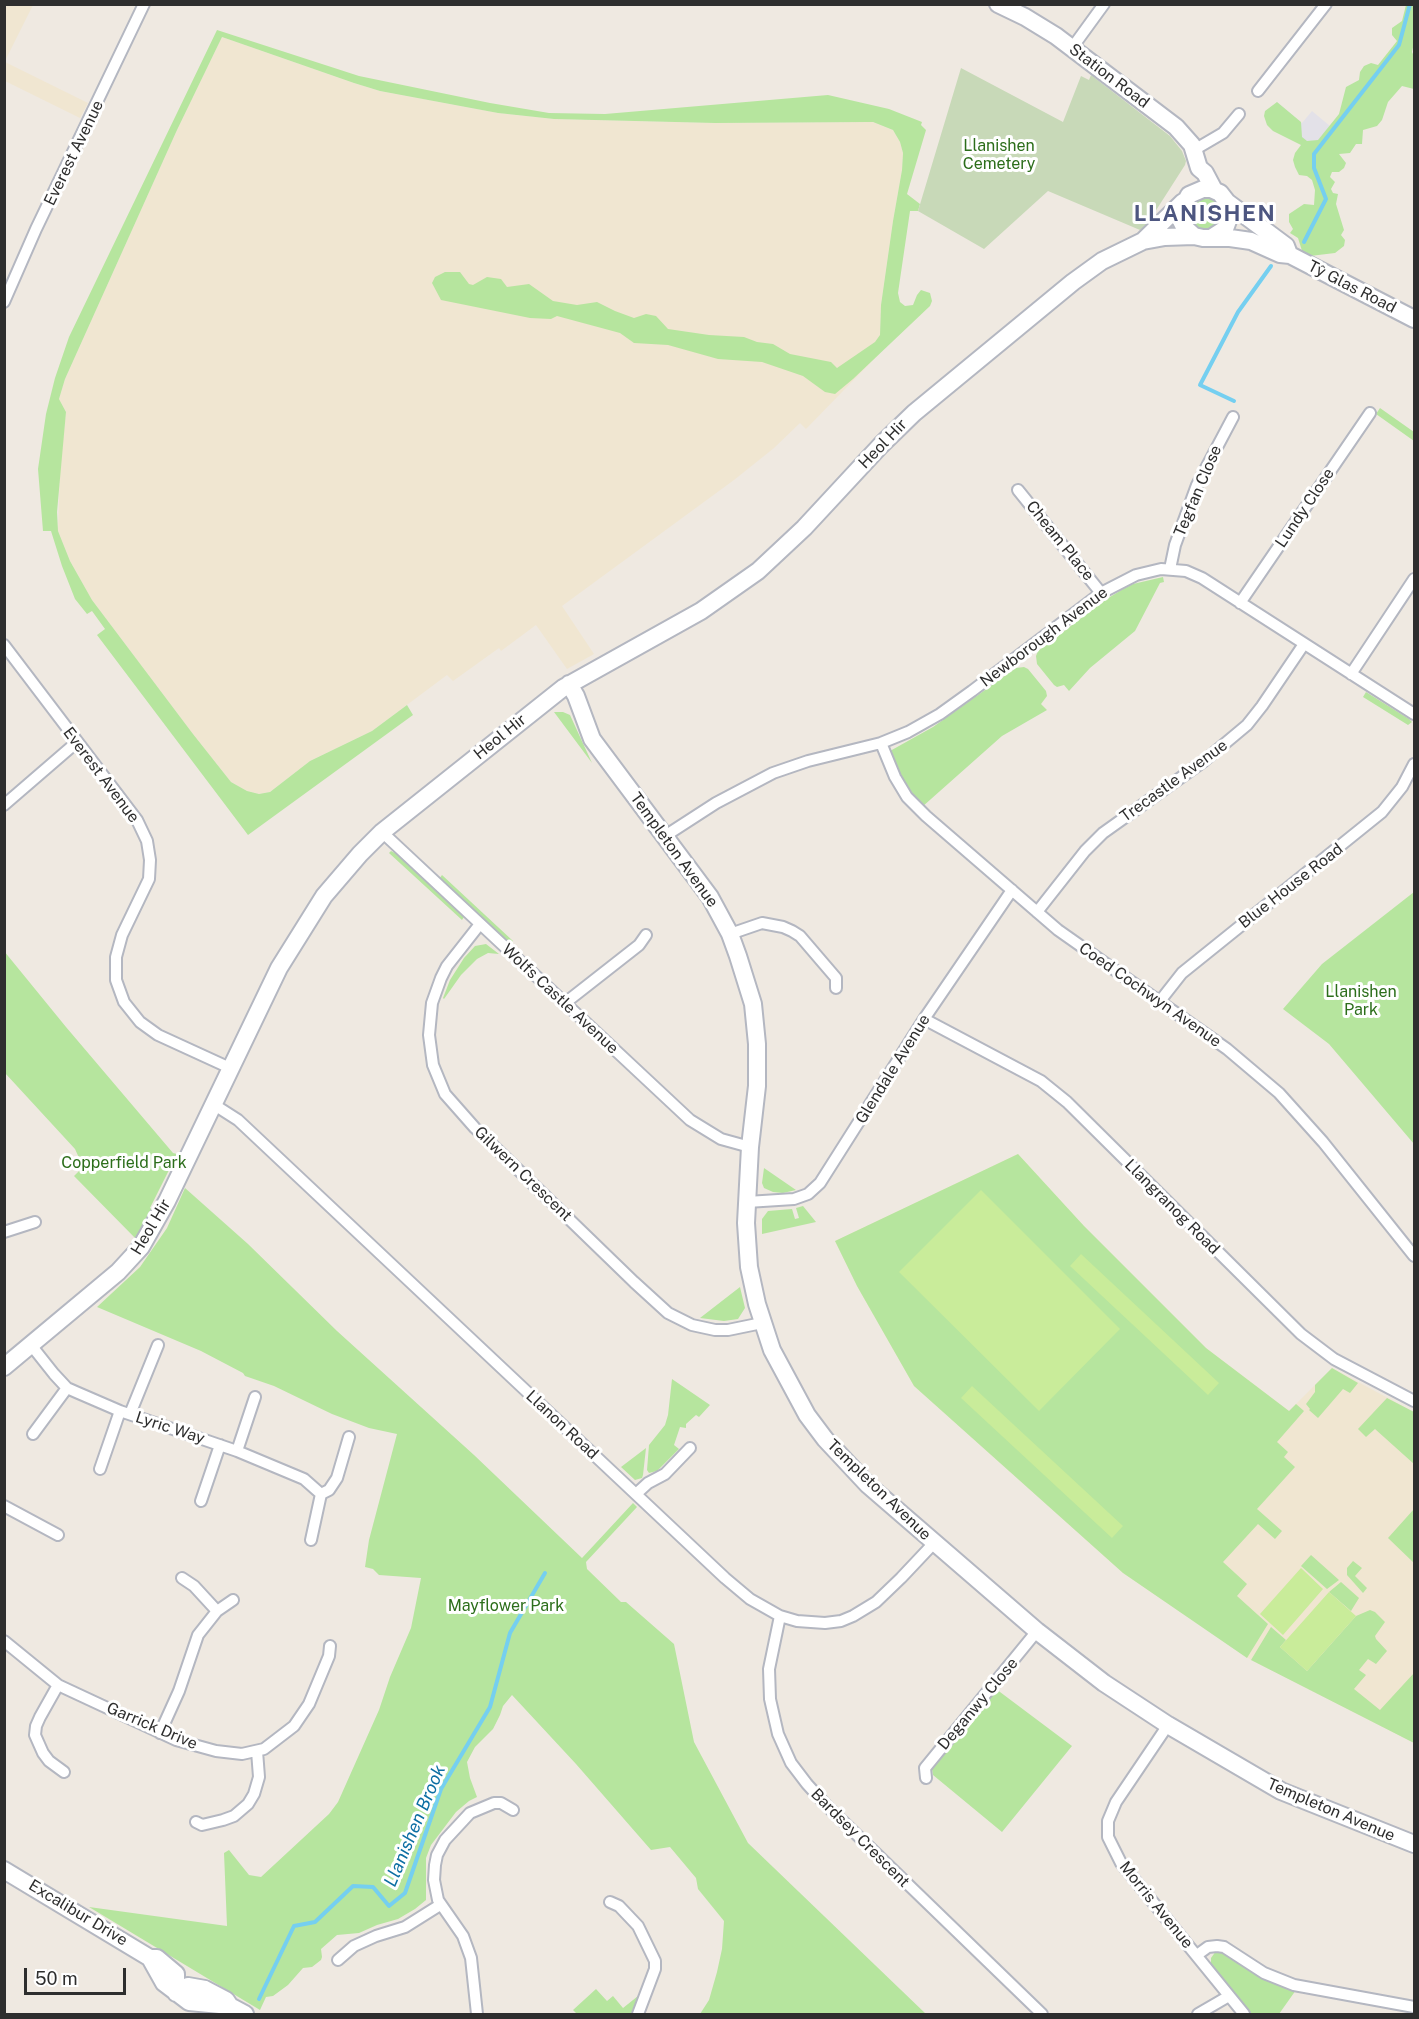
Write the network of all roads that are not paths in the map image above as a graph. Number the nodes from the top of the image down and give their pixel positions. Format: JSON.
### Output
{"nodes":[{"id":1,"x":144,"y":4,"type":"edge"},
{"id":2,"x":998,"y":4,"type":"edge"},
{"id":3,"x":1104,"y":4,"type":"edge"},
{"id":4,"x":1326,"y":4,"type":"edge"},
{"id":5,"x":1072,"y":48,"type":"junction"},
{"id":6,"x":1258,"y":91,"type":"dead end"},
{"id":7,"x":1239,"y":114,"type":"dead end"},
{"id":8,"x":1194,"y":150,"type":"junction"},
{"id":9,"x":1200,"y":168,"type":"junction"},
{"id":10,"x":1221,"y":196,"type":"junction"},
{"id":11,"x":1186,"y":198,"type":"junction"},
{"id":12,"x":1203,"y":237,"type":"junction"},
{"id":13,"x":1143,"y":242,"type":"junction"},
{"id":14,"x":1290,"y":255,"type":"junction"},
{"id":15,"x":4,"y":302,"type":"edge"},
{"id":16,"x":1414,"y":319,"type":"edge"},
{"id":17,"x":1370,"y":413,"type":"dead end"},
{"id":18,"x":1233,"y":417,"type":"dead end"},
{"id":19,"x":1018,"y":490,"type":"dead end"},
{"id":20,"x":1170,"y":569,"type":"junction"},
{"id":21,"x":1414,"y":579,"type":"edge"},
{"id":22,"x":1101,"y":592,"type":"junction"},
{"id":23,"x":1240,"y":603,"type":"junction"},
{"id":24,"x":1304,"y":644,"type":"junction"},
{"id":25,"x":4,"y":645,"type":"edge"},
{"id":26,"x":1351,"y":674,"type":"junction"},
{"id":27,"x":569,"y":684,"type":"junction"},
{"id":28,"x":1414,"y":714,"type":"edge"},
{"id":29,"x":77,"y":742,"type":"junction"},
{"id":30,"x":881,"y":743,"type":"junction"},
{"id":31,"x":1414,"y":764,"type":"edge"},
{"id":32,"x":4,"y":805,"type":"edge"},
{"id":33,"x":382,"y":832,"type":"junction"},
{"id":34,"x":665,"y":836,"type":"junction"},
{"id":35,"x":1012,"y":890,"type":"junction"},
{"id":36,"x":1037,"y":912,"type":"junction"},
{"id":37,"x":480,"y":924,"type":"junction"},
{"id":38,"x":730,"y":934,"type":"junction"},
{"id":39,"x":646,"y":935,"type":"dead end"},
{"id":40,"x":836,"y":988,"type":"dead end"},
{"id":41,"x":1160,"y":1000,"type":"junction"},
{"id":42,"x":565,"y":1003,"type":"junction"},
{"id":43,"x":924,"y":1019,"type":"junction"},
{"id":44,"x":230,"y":1068,"type":"junction"},
{"id":45,"x":213,"y":1104,"type":"junction"},
{"id":46,"x":750,"y":1147,"type":"junction"},
{"id":47,"x":747,"y":1202,"type":"junction"},
{"id":48,"x":35,"y":1222,"type":"dead end"},
{"id":49,"x":4,"y":1232,"type":"edge"},
{"id":50,"x":1414,"y":1256,"type":"edge"},
{"id":51,"x":762,"y":1323,"type":"junction"},
{"id":52,"x":31,"y":1345,"type":"junction"},
{"id":53,"x":158,"y":1345,"type":"dead end"},
{"id":54,"x":4,"y":1367,"type":"edge"},
{"id":55,"x":67,"y":1388,"type":"junction"},
{"id":56,"x":255,"y":1397,"type":"dead end"},
{"id":57,"x":1414,"y":1401,"type":"edge"},
{"id":58,"x":125,"y":1413,"type":"junction"},
{"id":59,"x":33,"y":1434,"type":"dead end"},
{"id":60,"x":349,"y":1437,"type":"dead end"},
{"id":61,"x":220,"y":1445,"type":"junction"},
{"id":62,"x":690,"y":1448,"type":"dead end"},
{"id":63,"x":237,"y":1451,"type":"junction"},
{"id":64,"x":99,"y":1469,"type":"dead end"},
{"id":65,"x":321,"y":1494,"type":"junction"},
{"id":66,"x":636,"y":1494,"type":"junction"},
{"id":67,"x":201,"y":1501,"type":"dead end"},
{"id":68,"x":4,"y":1506,"type":"edge"},
{"id":69,"x":58,"y":1535,"type":"dead end"},
{"id":70,"x":311,"y":1540,"type":"dead end"},
{"id":71,"x":934,"y":1543,"type":"junction"},
{"id":72,"x":182,"y":1578,"type":"dead end"},
{"id":73,"x":233,"y":1599,"type":"dead end"},
{"id":74,"x":217,"y":1611,"type":"junction"},
{"id":75,"x":780,"y":1616,"type":"junction"},
{"id":76,"x":1037,"y":1631,"type":"junction"},
{"id":77,"x":4,"y":1641,"type":"edge"},
{"id":78,"x":330,"y":1646,"type":"dead end"},
{"id":79,"x":58,"y":1685,"type":"junction"},
{"id":80,"x":1168,"y":1725,"type":"junction"},
{"id":81,"x":160,"y":1733,"type":"junction"},
{"id":82,"x":257,"y":1751,"type":"junction"},
{"id":83,"x":64,"y":1772,"type":"dead end"},
{"id":84,"x":926,"y":1778,"type":"dead end"},
{"id":85,"x":513,"y":1810,"type":"dead end"},
{"id":86,"x":196,"y":1822,"type":"dead end"},
{"id":87,"x":1414,"y":1844,"type":"edge"},
{"id":88,"x":4,"y":1870,"type":"edge"},
{"id":89,"x":610,"y":1902,"type":"dead end"},
{"id":90,"x":440,"y":1905,"type":"junction"},
{"id":91,"x":1197,"y":1955,"type":"junction"},
{"id":92,"x":338,"y":1960,"type":"dead end"},
{"id":93,"x":1229,"y":1996,"type":"junction"},
{"id":94,"x":1414,"y":2007,"type":"edge"},
{"id":95,"x":245,"y":2014,"type":"edge"},
{"id":96,"x":477,"y":2014,"type":"edge"},
{"id":97,"x":638,"y":2014,"type":"edge"},
{"id":98,"x":1042,"y":2014,"type":"edge"},
{"id":99,"x":1198,"y":2014,"type":"edge"},
{"id":100,"x":1244,"y":2014,"type":"edge"}],
"edges":[{"from":1,"to":15,"type":"street","name":"Everest Avenue"},
{"from":2,"to":5,"type":"street","name":"Station Road"},
{"from":3,"to":5,"type":"street"},
{"from":4,"to":6,"type":"street"},
{"from":5,"to":8,"type":"street","name":"Station Road"},
{"from":7,"to":8,"type":"street"},
{"from":8,"to":9,"type":"street","name":"Station Road"},
{"from":9,"to":10,"type":"street","name":"Station Road"},
{"from":9,"to":11,"type":"street"},
{"from":10,"to":11,"type":"street"},
{"from":10,"to":12,"type":"street"},
{"from":10,"to":14,"type":"street","name":"Tŷ Glas Road"},
{"from":11,"to":12,"type":"street"},
{"from":11,"to":13,"type":"street","name":"Heol Hir"},
{"from":12,"to":13,"type":"street","name":"Heol Hir"},
{"from":12,"to":14,"type":"street","name":"Tŷ Glas Road"},
{"from":13,"to":27,"type":"street","name":"Heol Hir"},
{"from":14,"to":16,"type":"street","name":"Tŷ Glas Road"},
{"from":17,"to":23,"type":"street","name":"Lundy Close"},
{"from":18,"to":20,"type":"street","name":"Tegfan Close"},
{"from":19,"to":22,"type":"street","name":"Cheam Place"},
{"from":20,"to":22,"type":"street","name":"Newborough Avenue"},
{"from":20,"to":23,"type":"street","name":"Newborough Avenue"},
{"from":21,"to":26,"type":"street"},
{"from":22,"to":30,"type":"street","name":"Newborough Avenue"},
{"from":23,"to":24,"type":"street","name":"Newborough Avenue"},
{"from":24,"to":26,"type":"street","name":"Newborough Avenue"},
{"from":24,"to":36,"type":"street","name":"Trecastle Avenue"},
{"from":25,"to":29,"type":"street","name":"Everest Avenue"},
{"from":26,"to":28,"type":"street","name":"Newborough Avenue"},
{"from":27,"to":33,"type":"street","name":"Heol Hir"},
{"from":27,"to":34,"type":"street","name":"Templeton Avenue"},
{"from":29,"to":32,"type":"street"},
{"from":29,"to":44,"type":"street","name":"Everest Avenue"},
{"from":30,"to":34,"type":"street","name":"Newborough Avenue"},
{"from":30,"to":35,"type":"street","name":"Coed Cochwyn Avenue"},
{"from":31,"to":41,"type":"street","name":"Blue House Road"},
{"from":33,"to":37,"type":"street","name":"Wolfs Castle Avenue"},
{"from":33,"to":44,"type":"street","name":"Heol Hir"},
{"from":34,"to":38,"type":"street","name":"Templeton Avenue"},
{"from":35,"to":36,"type":"street","name":"Coed Cochwyn Avenue"},
{"from":35,"to":43,"type":"street","name":"Glendale Avenue"},
{"from":36,"to":41,"type":"street","name":"Coed Cochwyn Avenue"},
{"from":37,"to":42,"type":"street","name":"Wolfs Castle Avenue"},
{"from":37,"to":51,"type":"street","name":"Gilwern Crescent"},
{"from":38,"to":40,"type":"street"},
{"from":38,"to":46,"type":"street","name":"Templeton Avenue"},
{"from":39,"to":42,"type":"street"},
{"from":41,"to":50,"type":"street","name":"Coed Cochwyn Avenue"},
{"from":42,"to":46,"type":"street","name":"Wolfs Castle Avenue"},
{"from":43,"to":47,"type":"street","name":"Glendale Avenue"},
{"from":43,"to":57,"type":"street","name":"Llangranog Road"},
{"from":44,"to":45,"type":"street","name":"Heol Hir"},
{"from":45,"to":52,"type":"street","name":"Heol Hir"},
{"from":45,"to":66,"type":"street","name":"Llanon Road"},
{"from":46,"to":47,"type":"street","name":"Templeton Avenue"},
{"from":47,"to":51,"type":"street","name":"Templeton Avenue"},
{"from":48,"to":49,"type":"street"},
{"from":51,"to":71,"type":"street","name":"Templeton Avenue"},
{"from":52,"to":54,"type":"street","name":"Heol Hir"},
{"from":52,"to":55,"type":"street","name":"Lyric Way"},
{"from":53,"to":58,"type":"street"},
{"from":55,"to":58,"type":"street","name":"Lyric Way"},
{"from":55,"to":59,"type":"street"},
{"from":56,"to":63,"type":"street"},
{"from":58,"to":61,"type":"street","name":"Lyric Way"},
{"from":58,"to":64,"type":"street","name":"Lyric Way"},
{"from":60,"to":65,"type":"street"},
{"from":61,"to":63,"type":"street","name":"Lyric Way"},
{"from":61,"to":67,"type":"street","name":"Lyric Way"},
{"from":62,"to":66,"type":"street"},
{"from":63,"to":65,"type":"street","name":"Lyric Way"},
{"from":65,"to":70,"type":"street"},
{"from":66,"to":75,"type":"street","name":"Llanon Road"},
{"from":68,"to":69,"type":"street"},
{"from":71,"to":75,"type":"street","name":"Llanon Road"},
{"from":71,"to":76,"type":"street","name":"Templeton Avenue"},
{"from":72,"to":74,"type":"street"},
{"from":73,"to":74,"type":"street"},
{"from":74,"to":81,"type":"street"},
{"from":75,"to":98,"type":"street","name":"Bardsey Crescent"},
{"from":76,"to":80,"type":"street","name":"Templeton Avenue"},
{"from":76,"to":84,"type":"street","name":"Deganwy Close"},
{"from":77,"to":79,"type":"street","name":"Garrick Drive"},
{"from":78,"to":82,"type":"street","name":"Garrick Drive"},
{"from":79,"to":81,"type":"street","name":"Garrick Drive"},
{"from":79,"to":83,"type":"street"},
{"from":80,"to":87,"type":"street","name":"Templeton Avenue"},
{"from":80,"to":91,"type":"street","name":"Morris Avenue"},
{"from":81,"to":82,"type":"street","name":"Garrick Drive"},
{"from":82,"to":86,"type":"street"},
{"from":85,"to":90,"type":"street"},
{"from":88,"to":95,"type":"street","name":"Excalibur Drive"},
{"from":89,"to":97,"type":"street"},
{"from":90,"to":92,"type":"street"},
{"from":90,"to":96,"type":"street"},
{"from":91,"to":93,"type":"street","name":"Morris Avenue"},
{"from":91,"to":94,"type":"street"},
{"from":93,"to":99,"type":"street"},
{"from":93,"to":100,"type":"street","name":"Morris Avenue"}]}
